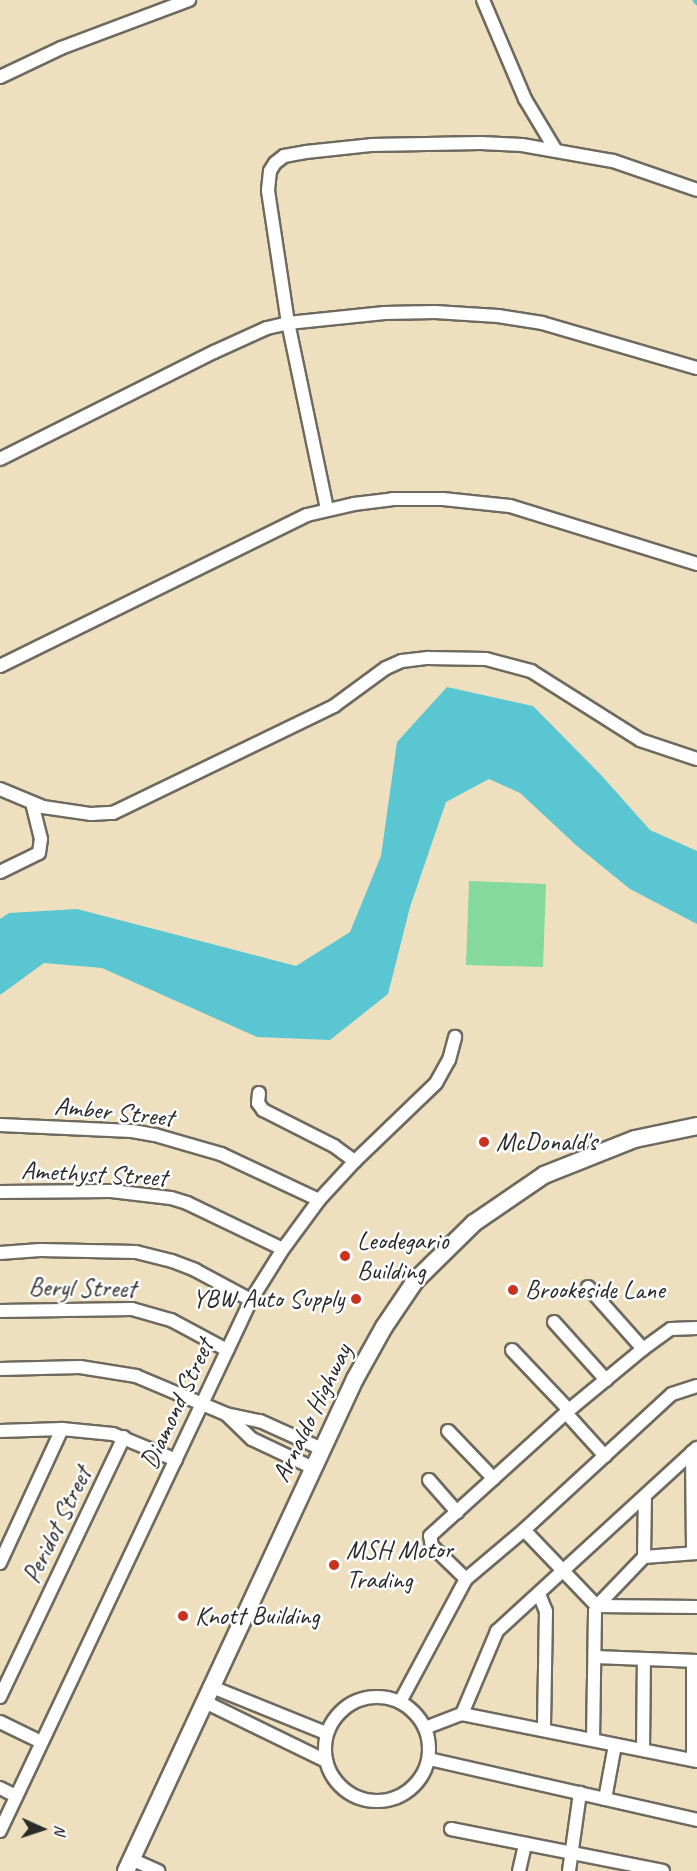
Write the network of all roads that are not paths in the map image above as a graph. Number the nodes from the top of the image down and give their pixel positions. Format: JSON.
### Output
{"nodes":[{"id":1,"x":189,"y":0,"type":"edge"},
{"id":2,"x":483,"y":0,"type":"edge"},
{"id":3,"x":0,"y":77,"type":"edge"},
{"id":4,"x":555,"y":149,"type":"junction"},
{"id":5,"x":697,"y":190,"type":"edge"},
{"id":6,"x":288,"y":323,"type":"junction"},
{"id":7,"x":697,"y":368,"type":"edge"},
{"id":8,"x":0,"y":459,"type":"edge"},
{"id":9,"x":327,"y":509,"type":"junction"},
{"id":10,"x":697,"y":564,"type":"edge"},
{"id":11,"x":0,"y":666,"type":"edge"},
{"id":12,"x":697,"y":759,"type":"edge"},
{"id":13,"x":0,"y":789,"type":"edge"},
{"id":14,"x":32,"y":804,"type":"junction"},
{"id":15,"x":0,"y":872,"type":"edge"},
{"id":16,"x":455,"y":1037,"type":"dead end"},
{"id":17,"x":259,"y":1093,"type":"dead end"},
{"id":18,"x":0,"y":1125,"type":"edge"},
{"id":19,"x":697,"y":1126,"type":"edge"},
{"id":20,"x":354,"y":1161,"type":"junction"},
{"id":21,"x":0,"y":1192,"type":"edge"},
{"id":22,"x":319,"y":1200,"type":"junction"},
{"id":23,"x":283,"y":1249,"type":"junction"},
{"id":24,"x":0,"y":1253,"type":"edge"},
{"id":25,"x":588,"y":1287,"type":"dead end"},
{"id":26,"x":251,"y":1300,"type":"junction"},
{"id":27,"x":0,"y":1311,"type":"edge"},
{"id":28,"x":554,"y":1322,"type":"dead end"},
{"id":29,"x":697,"y":1328,"type":"edge"},
{"id":30,"x":643,"y":1349,"type":"junction"},
{"id":31,"x":227,"y":1350,"type":"junction"},
{"id":32,"x":512,"y":1350,"type":"dead end"},
{"id":33,"x":0,"y":1370,"type":"edge"},
{"id":34,"x":606,"y":1380,"type":"junction"},
{"id":35,"x":697,"y":1386,"type":"edge"},
{"id":36,"x":203,"y":1404,"type":"junction"},
{"id":37,"x":567,"y":1412,"type":"junction"},
{"id":38,"x":226,"y":1414,"type":"junction"},
{"id":39,"x":62,"y":1429,"type":"junction"},
{"id":40,"x":0,"y":1431,"type":"edge"},
{"id":41,"x":448,"y":1431,"type":"dead end"},
{"id":42,"x":124,"y":1437,"type":"junction"},
{"id":43,"x":322,"y":1449,"type":"junction"},
{"id":44,"x":695,"y":1450,"type":"edge"},
{"id":45,"x":604,"y":1456,"type":"junction"},
{"id":46,"x":176,"y":1460,"type":"junction"},
{"id":47,"x":313,"y":1468,"type":"junction"},
{"id":48,"x":495,"y":1479,"type":"junction"},
{"id":49,"x":429,"y":1480,"type":"dead end"},
{"id":50,"x":645,"y":1496,"type":"junction"},
{"id":51,"x":457,"y":1512,"type":"junction"},
{"id":52,"x":524,"y":1530,"type":"junction"},
{"id":53,"x":695,"y":1553,"type":"edge"},
{"id":54,"x":644,"y":1557,"type":"junction"},
{"id":55,"x":0,"y":1563,"type":"edge"},
{"id":56,"x":563,"y":1572,"type":"junction"},
{"id":57,"x":466,"y":1579,"type":"junction"},
{"id":58,"x":539,"y":1594,"type":"junction"},
{"id":59,"x":597,"y":1606,"type":"junction"},
{"id":60,"x":697,"y":1607,"type":"edge"},
{"id":61,"x":595,"y":1657,"type":"junction"},
{"id":62,"x":644,"y":1661,"type":"junction"},
{"id":63,"x":695,"y":1661,"type":"edge"},
{"id":64,"x":209,"y":1694,"type":"junction"},
{"id":65,"x":0,"y":1697,"type":"edge"},
{"id":66,"x":400,"y":1702,"type":"junction"},
{"id":67,"x":462,"y":1714,"type":"junction"},
{"id":68,"x":0,"y":1722,"type":"edge"},
{"id":69,"x":425,"y":1728,"type":"junction"},
{"id":70,"x":544,"y":1730,"type":"junction"},
{"id":71,"x":326,"y":1733,"type":"junction"},
{"id":72,"x":593,"y":1740,"type":"junction"},
{"id":73,"x":41,"y":1742,"type":"junction"},
{"id":74,"x":615,"y":1744,"type":"junction"},
{"id":75,"x":643,"y":1750,"type":"junction"},
{"id":76,"x":429,"y":1758,"type":"junction"},
{"id":77,"x":326,"y":1761,"type":"junction"},
{"id":78,"x":695,"y":1761,"type":"edge"},
{"id":79,"x":0,"y":1788,"type":"edge"},
{"id":80,"x":580,"y":1793,"type":"junction"},
{"id":81,"x":16,"y":1796,"type":"junction"},
{"id":82,"x":605,"y":1799,"type":"junction"},
{"id":83,"x":697,"y":1820,"type":"edge"},
{"id":84,"x":451,"y":1829,"type":"dead end"},
{"id":85,"x":0,"y":1831,"type":"edge"},
{"id":86,"x":525,"y":1844,"type":"junction"},
{"id":87,"x":572,"y":1854,"type":"junction"},
{"id":88,"x":128,"y":1865,"type":"edge"},
{"id":89,"x":620,"y":1867,"type":"edge"},
{"id":90,"x":158,"y":1871,"type":"edge"},
{"id":91,"x":519,"y":1871,"type":"edge"},
{"id":92,"x":569,"y":1871,"type":"edge"},
{"id":93,"x":663,"y":1871,"type":"edge"}],
"edges":[{"from":1,"to":3,"type":"street"},
{"from":2,"to":4,"type":"street"},
{"from":4,"to":5,"type":"street"},
{"from":4,"to":6,"type":"street"},
{"from":6,"to":7,"type":"street"},
{"from":6,"to":8,"type":"street"},
{"from":6,"to":9,"type":"street"},
{"from":9,"to":10,"type":"street"},
{"from":9,"to":11,"type":"street"},
{"from":12,"to":14,"type":"street"},
{"from":13,"to":14,"type":"street"},
{"from":14,"to":15,"type":"street"},
{"from":16,"to":20,"type":"street","name":"Diamond Street"},
{"from":17,"to":20,"type":"street"},
{"from":18,"to":22,"type":"street","name":"Amber Street"},
{"from":19,"to":43,"type":"main road","name":"Arnaldo Highway"},
{"from":20,"to":22,"type":"street","name":"Diamond Street"},
{"from":21,"to":23,"type":"street","name":"Amethyst Street"},
{"from":22,"to":23,"type":"street","name":"Diamond Street"},
{"from":23,"to":26,"type":"street","name":"Diamond Street"},
{"from":24,"to":26,"type":"street"},
{"from":25,"to":30,"type":"street"},
{"from":26,"to":31,"type":"street","name":"Diamond Street"},
{"from":27,"to":31,"type":"street","name":"Beryl Street"},
{"from":28,"to":34,"type":"street"},
{"from":29,"to":30,"type":"street"},
{"from":30,"to":34,"type":"street"},
{"from":31,"to":36,"type":"street","name":"Diamond Street"},
{"from":32,"to":37,"type":"street"},
{"from":33,"to":36,"type":"street"},
{"from":34,"to":37,"type":"street"},
{"from":35,"to":45,"type":"street"},
{"from":36,"to":38,"type":"street"},
{"from":36,"to":46,"type":"street","name":"Diamond Street"},
{"from":37,"to":45,"type":"street"},
{"from":37,"to":48,"type":"street"},
{"from":38,"to":43,"type":"street"},
{"from":38,"to":47,"type":"street"},
{"from":39,"to":40,"type":"street"},
{"from":39,"to":42,"type":"street"},
{"from":39,"to":55,"type":"street"},
{"from":41,"to":48,"type":"street"},
{"from":42,"to":46,"type":"street"},
{"from":42,"to":65,"type":"street","name":"Peridot Street"},
{"from":43,"to":47,"type":"main road","name":"Arnaldo Highway"},
{"from":44,"to":50,"type":"street"},
{"from":44,"to":53,"type":"street"},
{"from":45,"to":52,"type":"street"},
{"from":46,"to":73,"type":"street","name":"Diamond Street"},
{"from":47,"to":64,"type":"main road","name":"Arnaldo Highway"},
{"from":48,"to":51,"type":"street"},
{"from":49,"to":51,"type":"street"},
{"from":50,"to":54,"type":"street"},
{"from":50,"to":56,"type":"street"},
{"from":51,"to":57,"type":"street"},
{"from":52,"to":56,"type":"street"},
{"from":52,"to":57,"type":"street"},
{"from":53,"to":54,"type":"street"},
{"from":54,"to":59,"type":"street"},
{"from":56,"to":58,"type":"street"},
{"from":56,"to":59,"type":"street"},
{"from":57,"to":66,"type":"street"},
{"from":58,"to":67,"type":"street"},
{"from":58,"to":70,"type":"street"},
{"from":59,"to":60,"type":"street"},
{"from":59,"to":61,"type":"street"},
{"from":61,"to":62,"type":"street"},
{"from":61,"to":72,"type":"street"},
{"from":62,"to":63,"type":"street"},
{"from":62,"to":75,"type":"street"},
{"from":63,"to":78,"type":"street"},
{"from":64,"to":71,"type":"street"},
{"from":64,"to":77,"type":"street"},
{"from":64,"to":88,"type":"main road","name":"Arnaldo Highway"},
{"from":66,"to":69,"type":"street"},
{"from":66,"to":71,"type":"street"},
{"from":67,"to":69,"type":"street"},
{"from":67,"to":70,"type":"street"},
{"from":68,"to":73,"type":"street"},
{"from":69,"to":76,"type":"street"},
{"from":70,"to":72,"type":"street"},
{"from":71,"to":77,"type":"street"},
{"from":72,"to":74,"type":"street"},
{"from":73,"to":81,"type":"street","name":"Diamond Street"},
{"from":74,"to":75,"type":"street"},
{"from":74,"to":82,"type":"street"},
{"from":75,"to":78,"type":"street"},
{"from":76,"to":77,"type":"street"},
{"from":76,"to":80,"type":"street"},
{"from":79,"to":81,"type":"street"},
{"from":80,"to":82,"type":"street"},
{"from":80,"to":87,"type":"street"},
{"from":81,"to":85,"type":"street","name":"Diamond Street"},
{"from":82,"to":83,"type":"street"},
{"from":84,"to":86,"type":"street"},
{"from":86,"to":87,"type":"street"},
{"from":86,"to":91,"type":"street"},
{"from":87,"to":89,"type":"street"},
{"from":87,"to":92,"type":"street"},
{"from":88,"to":90,"type":"street"},
{"from":89,"to":93,"type":"street"}]}
